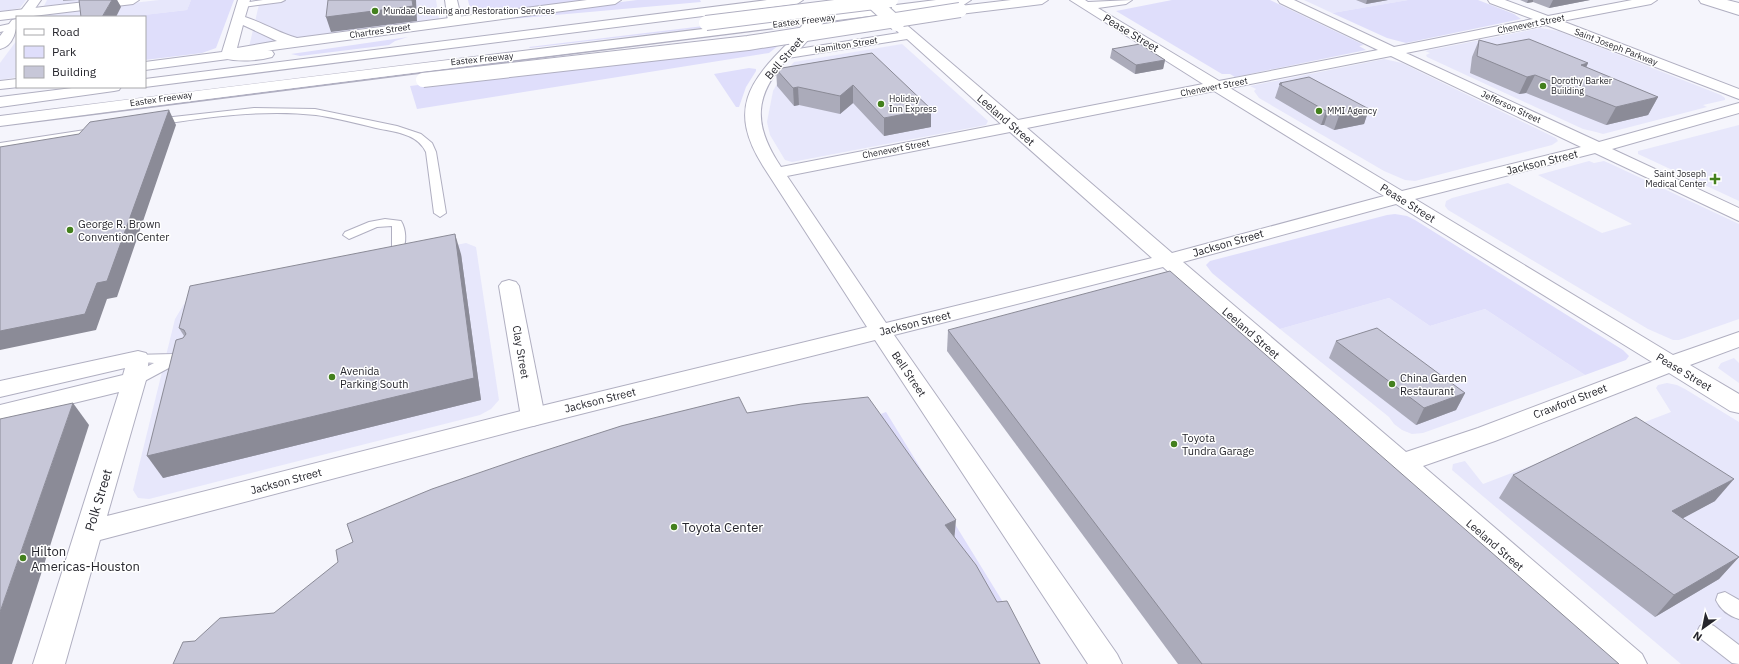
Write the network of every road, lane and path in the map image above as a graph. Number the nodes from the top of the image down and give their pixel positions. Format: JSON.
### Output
{"nodes":[{"id":1,"x":35,"y":0,"type":"edge"},
{"id":2,"x":133,"y":0,"type":"edge"},
{"id":3,"x":281,"y":0,"type":"edge"},
{"id":4,"x":451,"y":0,"type":"edge"},
{"id":5,"x":615,"y":0,"type":"edge"},
{"id":6,"x":755,"y":0,"type":"edge"},
{"id":7,"x":797,"y":0,"type":"edge"},
{"id":8,"x":830,"y":0,"type":"edge"},
{"id":9,"x":871,"y":0,"type":"edge"},
{"id":10,"x":891,"y":0,"type":"edge"},
{"id":11,"x":1008,"y":0,"type":"edge"},
{"id":12,"x":1042,"y":0,"type":"edge"},
{"id":13,"x":1126,"y":0,"type":"edge"},
{"id":14,"x":1284,"y":0,"type":"edge"},
{"id":15,"x":1494,"y":0,"type":"edge"},
{"id":16,"x":1651,"y":0,"type":"edge"},
{"id":17,"x":1706,"y":0,"type":"edge"},
{"id":18,"x":1712,"y":0,"type":"edge"},
{"id":19,"x":243,"y":2,"type":"edge"},
{"id":20,"x":1081,"y":3,"type":"edge"},
{"id":21,"x":963,"y":5,"type":"edge"},
{"id":22,"x":1733,"y":6,"type":"edge"},
{"id":23,"x":1739,"y":11,"type":"edge"},
{"id":24,"x":0,"y":16,"type":"edge"},
{"id":25,"x":22,"y":16,"type":"edge"},
{"id":26,"x":42,"y":16,"type":"edge"},
{"id":27,"x":16,"y":19,"type":"edge"},
{"id":28,"x":238,"y":19,"type":"junction"},
{"id":29,"x":1548,"y":20,"type":"junction"},
{"id":30,"x":16,"y":21,"type":"edge"},
{"id":31,"x":456,"y":21,"type":"junction"},
{"id":32,"x":16,"y":24,"type":"edge"},
{"id":33,"x":0,"y":29,"type":"edge"},
{"id":34,"x":806,"y":33,"type":"junction"},
{"id":35,"x":909,"y":35,"type":"junction"},
{"id":36,"x":298,"y":43,"type":"junction"},
{"id":37,"x":0,"y":45,"type":"edge"},
{"id":38,"x":827,"y":48,"type":"junction"},
{"id":39,"x":1392,"y":51,"type":"junction"},
{"id":40,"x":445,"y":54,"type":"junction"},
{"id":41,"x":228,"y":55,"type":"junction"},
{"id":42,"x":784,"y":55,"type":"junction"},
{"id":43,"x":146,"y":66,"type":"edge"},
{"id":44,"x":16,"y":83,"type":"edge"},
{"id":45,"x":146,"y":83,"type":"edge"},
{"id":46,"x":0,"y":85,"type":"edge"},
{"id":47,"x":1217,"y":86,"type":"junction"},
{"id":48,"x":106,"y":88,"type":"edge"},
{"id":49,"x":1739,"y":94,"type":"edge"},
{"id":50,"x":0,"y":102,"type":"edge"},
{"id":51,"x":1739,"y":108,"type":"edge"},
{"id":52,"x":0,"y":110,"type":"edge"},
{"id":53,"x":0,"y":121,"type":"edge"},
{"id":54,"x":145,"y":124,"type":"edge"},
{"id":55,"x":1014,"y":127,"type":"junction"},
{"id":56,"x":0,"y":130,"type":"edge"},
{"id":57,"x":107,"y":130,"type":"edge"},
{"id":58,"x":0,"y":146,"type":"edge"},
{"id":59,"x":1597,"y":148,"type":"junction"},
{"id":60,"x":776,"y":173,"type":"junction"},
{"id":61,"x":1399,"y":197,"type":"junction"},
{"id":62,"x":440,"y":213,"type":"dead end"},
{"id":63,"x":1739,"y":215,"type":"edge"},
{"id":64,"x":349,"y":234,"type":"dead end"},
{"id":65,"x":398,"y":248,"type":"edge"},
{"id":66,"x":1168,"y":260,"type":"junction"},
{"id":67,"x":509,"y":286,"type":"dead end"},
{"id":68,"x":881,"y":332,"type":"junction"},
{"id":69,"x":1739,"y":338,"type":"edge"},
{"id":70,"x":190,"y":355,"type":"edge"},
{"id":71,"x":173,"y":359,"type":"junction"},
{"id":72,"x":1670,"y":363,"type":"junction"},
{"id":73,"x":136,"y":369,"type":"junction"},
{"id":74,"x":0,"y":389,"type":"edge"},
{"id":75,"x":1739,"y":405,"type":"edge"},
{"id":76,"x":0,"y":413,"type":"edge"},
{"id":77,"x":533,"y":417,"type":"junction"},
{"id":78,"x":1402,"y":464,"type":"junction"},
{"id":79,"x":88,"y":532,"type":"junction"},
{"id":80,"x":1707,"y":632,"type":"dead end"},
{"id":81,"x":1739,"y":657,"type":"edge"},
{"id":82,"x":49,"y":664,"type":"edge"},
{"id":83,"x":1106,"y":664,"type":"edge"},
{"id":84,"x":1632,"y":664,"type":"edge"}],
"edges":[{"from":1,"to":25,"type":"main road"},
{"from":2,"to":26,"type":"main road"},
{"from":3,"to":19,"type":"lane"},
{"from":4,"to":31,"type":"main road"},
{"from":5,"to":31,"type":"main road","name":"Chartres Street"},
{"from":6,"to":41,"type":"main road"},
{"from":7,"to":40,"type":"main road","name":"Eastex Freeway"},
{"from":8,"to":34,"type":"main road","name":"Bell Street","bridge":true},
{"from":9,"to":35,"type":"main road","name":"Leeland Street","bridge":true},
{"from":10,"to":40,"type":"main road","bridge":true},
{"from":11,"to":21,"type":"main road"},
{"from":12,"to":21,"type":"main road"},
{"from":13,"to":20,"type":"main road"},
{"from":14,"to":39,"type":"main road","name":"Jefferson Street"},
{"from":15,"to":29,"type":"main road","name":"Saint Joseph Parkway"},
{"from":16,"to":29,"type":"main road","name":"Chenevert Street"},
{"from":17,"to":23,"type":"main road"},
{"from":18,"to":22,"type":"main road"},
{"from":19,"to":28,"type":"main road"},
{"from":20,"to":47,"type":"main road","name":"Pease Street"},
{"from":21,"to":40,"type":"main road","name":"Eastex Freeway"},
{"from":21,"to":56,"type":"main road","bridge":true},
{"from":24,"to":27,"type":"main road"},
{"from":28,"to":36,"type":"main road"},
{"from":28,"to":41,"type":"main road"},
{"from":29,"to":39,"type":"main road","name":"Chenevert Street"},
{"from":29,"to":49,"type":"main road","name":"Saint Joseph Parkway"},
{"from":30,"to":33,"type":"lane"},
{"from":31,"to":36,"type":"main road","name":"Chartres Street"},
{"from":32,"to":37,"type":"main road"},
{"from":34,"to":38,"type":"main road"},
{"from":34,"to":42,"type":"main road","name":"Bell Street","bridge":true},
{"from":35,"to":38,"type":"main road","name":"Hamilton Street"},
{"from":35,"to":55,"type":"main road","name":"Leeland Street"},
{"from":36,"to":41,"type":"main road","name":"Chartres Street"},
{"from":38,"to":42,"type":"main road","name":"Hamilton Street"},
{"from":39,"to":47,"type":"main road","name":"Chenevert Street"},
{"from":39,"to":59,"type":"main road","name":"Jefferson Street"},
{"from":40,"to":45,"type":"main road","name":"Eastex Freeway"},
{"from":40,"to":52,"type":"main road"},
{"from":40,"to":53,"type":"main road","name":"Eastex Freeway"},
{"from":41,"to":43,"type":"main road","name":"Chartres Street"},
{"from":42,"to":60,"type":"main road","name":"Bell Street"},
{"from":44,"to":46,"type":"main road"},
{"from":47,"to":55,"type":"main road","name":"Chenevert Street"},
{"from":47,"to":61,"type":"main road","name":"Pease Street"},
{"from":48,"to":50,"type":"main road"},
{"from":51,"to":59,"type":"main road","name":"Jackson Street"},
{"from":54,"to":62,"type":"lane"},
{"from":55,"to":60,"type":"main road","name":"Chenevert Street"},
{"from":55,"to":66,"type":"main road","name":"Leeland Street"},
{"from":57,"to":58,"type":"lane"},
{"from":59,"to":61,"type":"main road","name":"Jackson Street"},
{"from":59,"to":63,"type":"main road","name":"Jefferson Street"},
{"from":60,"to":68,"type":"main road","name":"Bell Street"},
{"from":61,"to":66,"type":"main road","name":"Jackson Street"},
{"from":61,"to":72,"type":"main road","name":"Pease Street"},
{"from":64,"to":65,"type":"lane"},
{"from":66,"to":68,"type":"main road","name":"Jackson Street"},
{"from":66,"to":78,"type":"main road","name":"Leeland Street"},
{"from":67,"to":77,"type":"main road","name":"Clay Street"},
{"from":68,"to":77,"type":"main road","name":"Jackson Street"},
{"from":68,"to":83,"type":"main road","name":"Bell Street"},
{"from":69,"to":72,"type":"main road","name":"Crawford Street"},
{"from":70,"to":71,"type":"lane"},
{"from":71,"to":73,"type":"lane"},
{"from":71,"to":73,"type":"lane"},
{"from":72,"to":75,"type":"main road","name":"Pease Street"},
{"from":72,"to":78,"type":"main road","name":"Crawford Street"},
{"from":73,"to":74,"type":"main road"},
{"from":73,"to":76,"type":"main road"},
{"from":73,"to":79,"type":"main road","name":"Polk Street"},
{"from":77,"to":79,"type":"main road","name":"Jackson Street"},
{"from":78,"to":84,"type":"main road","name":"Leeland Street"},
{"from":79,"to":82,"type":"main road","name":"Polk Street"},
{"from":80,"to":81,"type":"lane"}]}
